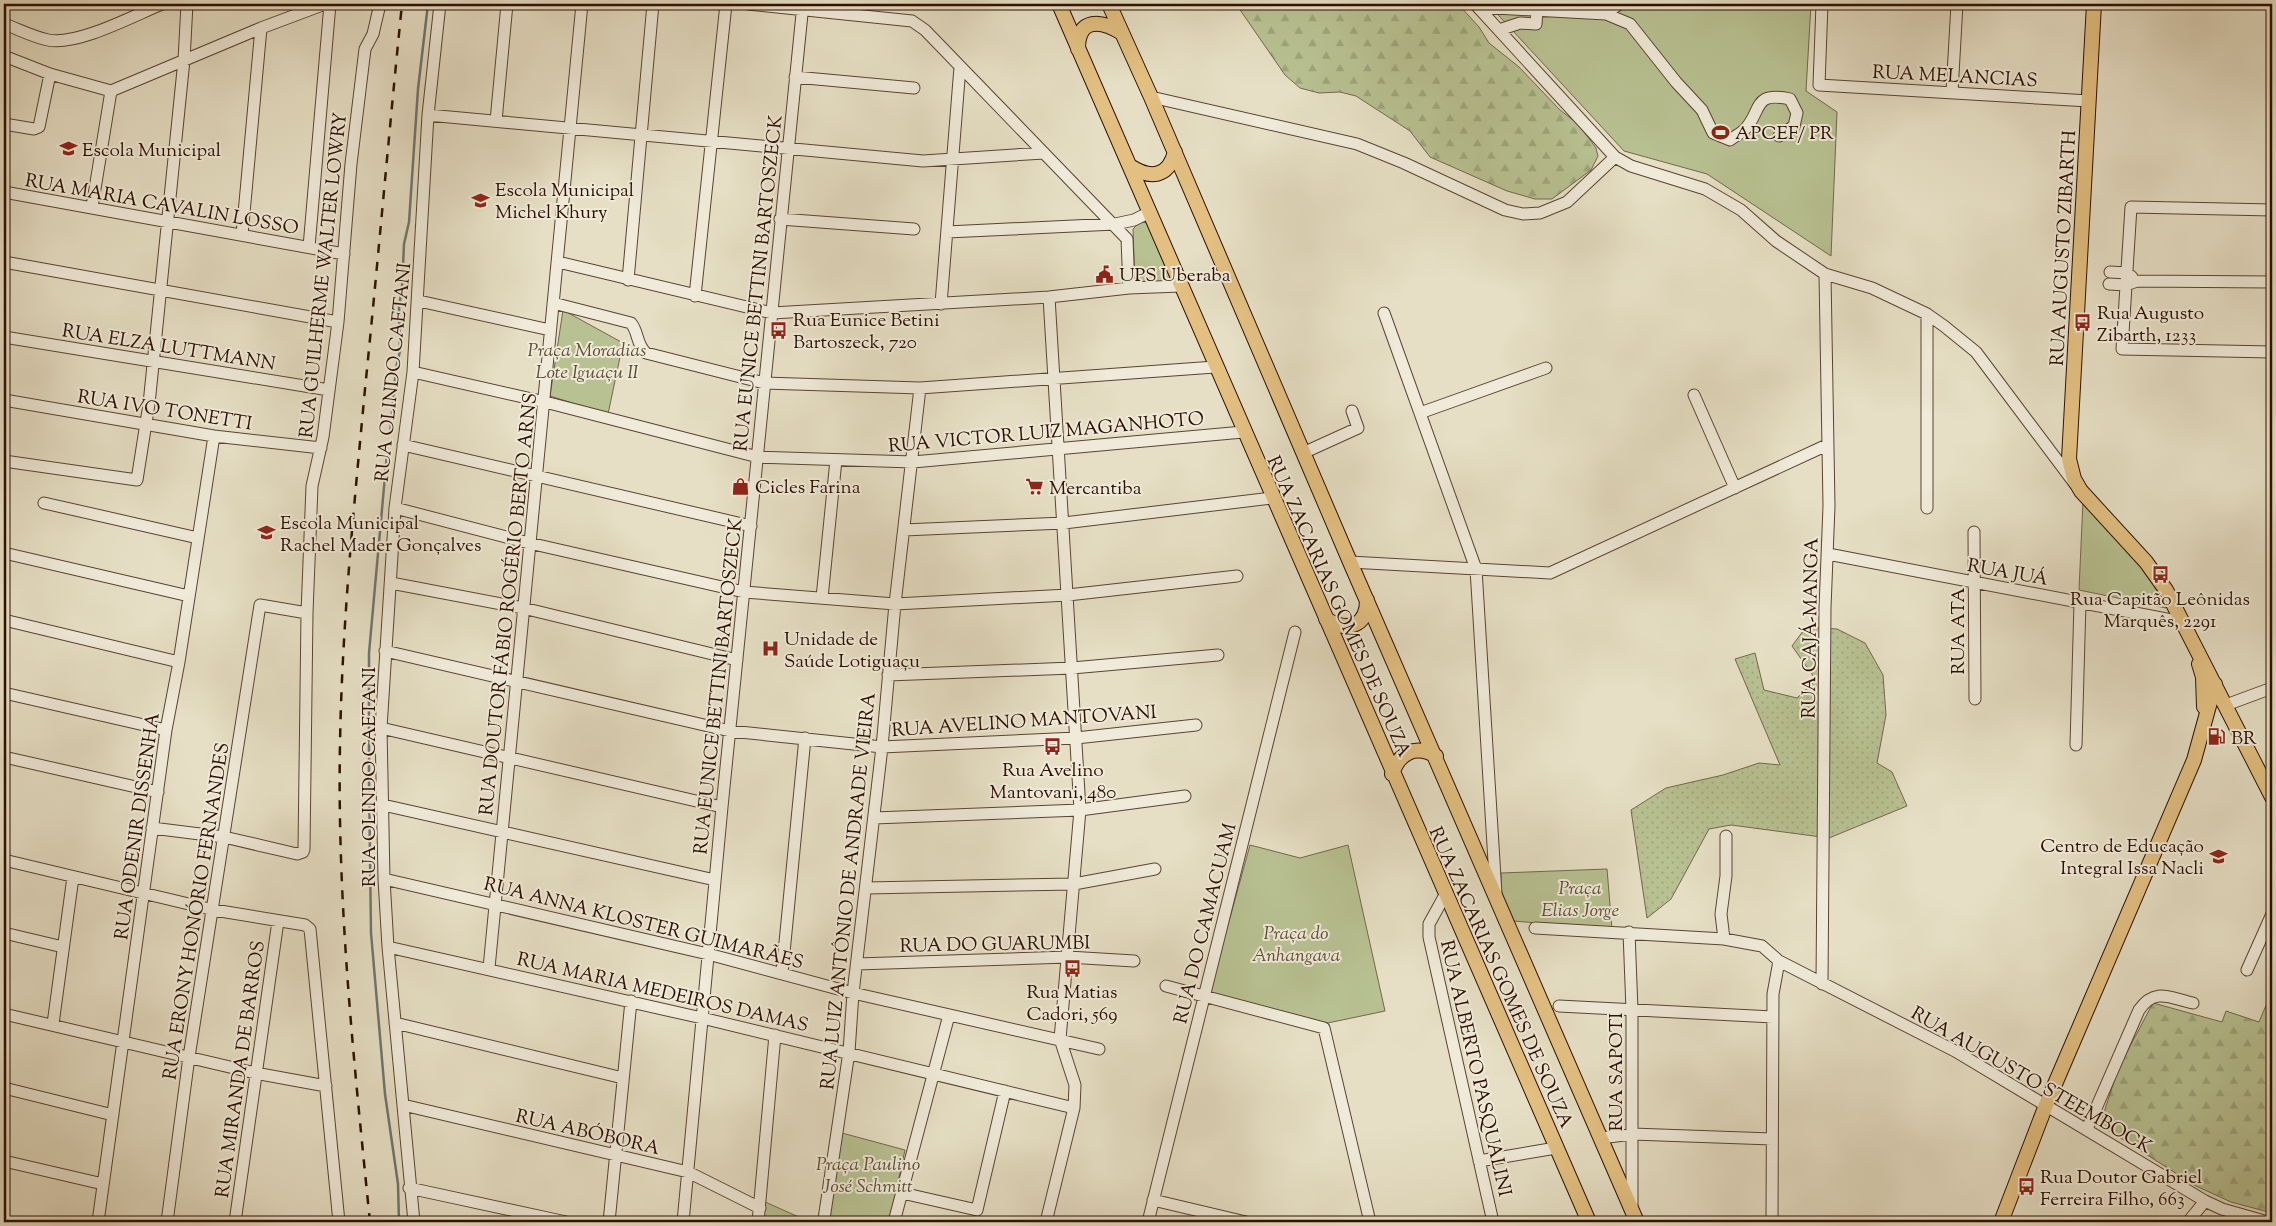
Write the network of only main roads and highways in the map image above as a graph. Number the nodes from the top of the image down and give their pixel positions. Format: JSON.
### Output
{"nodes":[{"id":1,"x":1059,"y":4,"type":"edge"},
{"id":2,"x":1109,"y":4,"type":"edge"},
{"id":3,"x":2094,"y":4,"type":"edge"},
{"id":4,"x":1122,"y":33,"type":"junction"},
{"id":5,"x":1078,"y":49,"type":"junction"},
{"id":6,"x":1175,"y":152,"type":"junction"},
{"id":7,"x":1130,"y":166,"type":"junction"},
{"id":8,"x":1367,"y":600,"type":"junction"},
{"id":9,"x":1326,"y":619,"type":"junction"},
{"id":10,"x":2195,"y":649,"type":"junction"},
{"id":11,"x":2215,"y":684,"type":"junction"},
{"id":12,"x":2227,"y":708,"type":"junction"},
{"id":13,"x":2204,"y":723,"type":"junction"},
{"id":14,"x":1436,"y":756,"type":"junction"},
{"id":15,"x":1392,"y":774,"type":"junction"},
{"id":16,"x":2272,"y":797,"type":"edge"},
{"id":17,"x":1635,"y":1217,"type":"edge"},
{"id":18,"x":1588,"y":1222,"type":"edge"},
{"id":19,"x":2001,"y":1222,"type":"edge"}],
"edges":[{"from":1,"to":5,"type":"main road","name":"RUA ZACARIAS GOMES DE SOUZA"},
{"from":2,"to":4,"type":"main road","name":"RUA ZACARIAS GOMES DE SOUZA"},
{"from":3,"to":10,"type":"main road","name":"RUA AUGUSTO ZIBARTH"},
{"from":4,"to":5,"type":"main road"},
{"from":4,"to":6,"type":"main road","name":"RUA ZACARIAS GOMES DE SOUZA"},
{"from":5,"to":7,"type":"main road","name":"RUA ZACARIAS GOMES DE SOUZA"},
{"from":6,"to":7,"type":"main road"},
{"from":6,"to":8,"type":"main road","name":"RUA ZACARIAS GOMES DE SOUZA"},
{"from":7,"to":9,"type":"main road","name":"RUA ZACARIAS GOMES DE SOUZA"},
{"from":8,"to":9,"type":"main road"},
{"from":8,"to":14,"type":"main road","name":"RUA ZACARIAS GOMES DE SOUZA"},
{"from":9,"to":15,"type":"main road","name":"RUA ZACARIAS GOMES DE SOUZA"},
{"from":10,"to":11,"type":"main road"},
{"from":10,"to":13,"type":"main road"},
{"from":11,"to":12,"type":"main road"},
{"from":11,"to":13,"type":"main road"},
{"from":12,"to":13,"type":"main road"},
{"from":12,"to":16,"type":"main road"},
{"from":13,"to":19,"type":"main road"},
{"from":14,"to":15,"type":"main road"},
{"from":14,"to":17,"type":"main road","name":"RUA ZACARIAS GOMES DE SOUZA"},
{"from":15,"to":18,"type":"main road","name":"RUA ZACARIAS GOMES DE SOUZA"}]}
